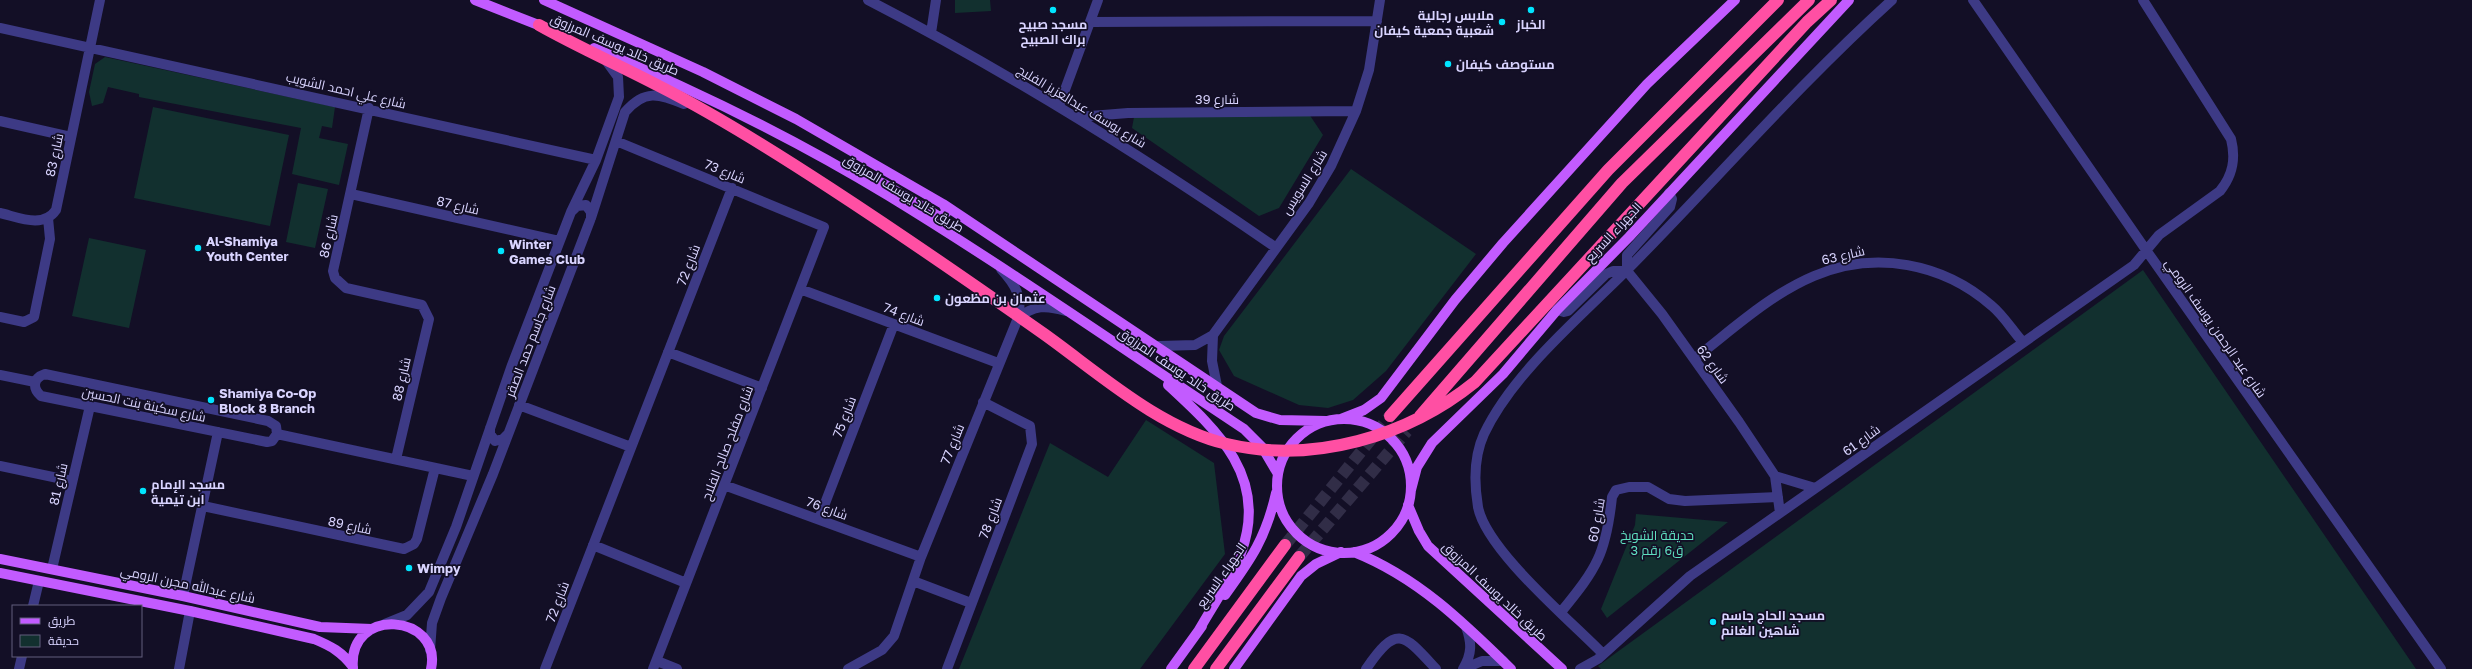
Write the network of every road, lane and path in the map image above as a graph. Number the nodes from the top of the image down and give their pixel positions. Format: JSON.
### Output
{"nodes":[{"id":1,"x":100,"y":0,"type":"edge"},
{"id":2,"x":475,"y":0,"type":"edge"},
{"id":3,"x":544,"y":0,"type":"edge"},
{"id":4,"x":564,"y":0,"type":"edge"},
{"id":5,"x":868,"y":0,"type":"edge"},
{"id":6,"x":936,"y":0,"type":"edge"},
{"id":7,"x":1098,"y":0,"type":"edge"},
{"id":8,"x":1380,"y":0,"type":"edge"},
{"id":9,"x":1725,"y":0,"type":"edge"},
{"id":10,"x":1735,"y":0,"type":"edge"},
{"id":11,"x":1778,"y":0,"type":"edge"},
{"id":12,"x":1809,"y":0,"type":"edge"},
{"id":13,"x":1831,"y":0,"type":"edge"},
{"id":14,"x":1849,"y":0,"type":"edge"},
{"id":15,"x":1892,"y":0,"type":"edge"},
{"id":16,"x":1973,"y":0,"type":"edge"},
{"id":17,"x":2142,"y":0,"type":"edge"},
{"id":18,"x":1722,"y":12,"type":"junction"},
{"id":19,"x":574,"y":13,"type":"junction"},
{"id":20,"x":1377,"y":21,"type":"junction"},
{"id":21,"x":1090,"y":22,"type":"junction"},
{"id":22,"x":539,"y":25,"type":"junction"},
{"id":23,"x":0,"y":28,"type":"edge"},
{"id":24,"x":931,"y":33,"type":"junction"},
{"id":25,"x":91,"y":47,"type":"junction"},
{"id":26,"x":606,"y":59,"type":"junction"},
{"id":27,"x":1059,"y":106,"type":"junction"},
{"id":28,"x":369,"y":108,"type":"junction"},
{"id":29,"x":1356,"y":111,"type":"junction"},
{"id":30,"x":716,"y":117,"type":"junction"},
{"id":31,"x":1078,"y":117,"type":"junction"},
{"id":32,"x":0,"y":122,"type":"edge"},
{"id":33,"x":71,"y":137,"type":"junction"},
{"id":34,"x":616,"y":141,"type":"junction"},
{"id":35,"x":823,"y":159,"type":"junction"},
{"id":36,"x":596,"y":160,"type":"junction"},
{"id":37,"x":732,"y":188,"type":"junction"},
{"id":38,"x":1669,"y":193,"type":"junction"},
{"id":39,"x":351,"y":194,"type":"junction"},
{"id":40,"x":943,"y":204,"type":"junction"},
{"id":41,"x":571,"y":212,"type":"junction"},
{"id":42,"x":0,"y":213,"type":"edge"},
{"id":43,"x":48,"y":218,"type":"junction"},
{"id":44,"x":591,"y":218,"type":"junction"},
{"id":45,"x":824,"y":227,"type":"joint"},
{"id":46,"x":560,"y":241,"type":"junction"},
{"id":47,"x":1275,"y":247,"type":"junction"},
{"id":48,"x":2146,"y":250,"type":"junction"},
{"id":49,"x":999,"y":266,"type":"junction"},
{"id":50,"x":1627,"y":270,"type":"junction"},
{"id":51,"x":800,"y":289,"type":"junction"},
{"id":52,"x":422,"y":305,"type":"joint"},
{"id":53,"x":1557,"y":310,"type":"junction"},
{"id":54,"x":1070,"y":313,"type":"junction"},
{"id":55,"x":0,"y":316,"type":"edge"},
{"id":56,"x":1018,"y":318,"type":"junction"},
{"id":57,"x":894,"y":324,"type":"junction"},
{"id":58,"x":1213,"y":335,"type":"junction"},
{"id":59,"x":2022,"y":341,"type":"junction"},
{"id":60,"x":1159,"y":346,"type":"junction"},
{"id":61,"x":668,"y":352,"type":"junction"},
{"id":62,"x":1694,"y":360,"type":"junction"},
{"id":63,"x":998,"y":363,"type":"junction"},
{"id":64,"x":1144,"y":363,"type":"junction"},
{"id":65,"x":0,"y":374,"type":"edge"},
{"id":66,"x":35,"y":382,"type":"junction"},
{"id":67,"x":1217,"y":386,"type":"junction"},
{"id":68,"x":762,"y":388,"type":"junction"},
{"id":69,"x":983,"y":402,"type":"junction"},
{"id":70,"x":519,"y":405,"type":"junction"},
{"id":71,"x":90,"y":406,"type":"junction"},
{"id":72,"x":1390,"y":416,"type":"tunnel mouth"},
{"id":73,"x":1341,"y":419,"type":"junction"},
{"id":74,"x":1326,"y":422,"type":"junction"},
{"id":75,"x":490,"y":428,"type":"junction"},
{"id":76,"x":1407,"y":431,"type":"tunnel mouth"},
{"id":77,"x":218,"y":432,"type":"junction"},
{"id":78,"x":277,"y":434,"type":"junction"},
{"id":79,"x":508,"y":434,"type":"junction"},
{"id":80,"x":631,"y":447,"type":"junction"},
{"id":81,"x":396,"y":459,"type":"junction"},
{"id":82,"x":0,"y":466,"type":"edge"},
{"id":83,"x":435,"y":468,"type":"junction"},
{"id":84,"x":1278,"y":474,"type":"junction"},
{"id":85,"x":473,"y":476,"type":"junction"},
{"id":86,"x":1775,"y":476,"type":"junction"},
{"id":87,"x":72,"y":482,"type":"junction"},
{"id":88,"x":724,"y":485,"type":"junction"},
{"id":89,"x":1815,"y":488,"type":"junction"},
{"id":90,"x":1277,"y":489,"type":"junction"},
{"id":91,"x":1411,"y":490,"type":"junction"},
{"id":92,"x":1778,"y":497,"type":"junction"},
{"id":93,"x":1408,"y":505,"type":"junction"},
{"id":94,"x":202,"y":506,"type":"junction"},
{"id":95,"x":1780,"y":512,"type":"junction"},
{"id":96,"x":819,"y":519,"type":"junction"},
{"id":97,"x":1285,"y":544,"type":"tunnel mouth"},
{"id":98,"x":593,"y":545,"type":"junction"},
{"id":99,"x":1341,"y":552,"type":"junction"},
{"id":100,"x":1354,"y":552,"type":"junction"},
{"id":101,"x":921,"y":557,"type":"junction"},
{"id":102,"x":1300,"y":557,"type":"tunnel mouth"},
{"id":103,"x":0,"y":559,"type":"edge"},
{"id":104,"x":52,"y":569,"type":"junction"},
{"id":105,"x":0,"y":573,"type":"edge"},
{"id":106,"x":39,"y":581,"type":"junction"},
{"id":107,"x":913,"y":581,"type":"junction"},
{"id":108,"x":686,"y":583,"type":"junction"},
{"id":109,"x":183,"y":596,"type":"junction"},
{"id":110,"x":971,"y":603,"type":"junction"},
{"id":111,"x":34,"y":605,"type":"edge"},
{"id":112,"x":190,"y":611,"type":"junction"},
{"id":113,"x":1561,"y":612,"type":"junction"},
{"id":114,"x":385,"y":624,"type":"junction"},
{"id":115,"x":1466,"y":627,"type":"junction"},
{"id":116,"x":372,"y":629,"type":"junction"},
{"id":117,"x":1199,"y":630,"type":"junction"},
{"id":118,"x":430,"y":650,"type":"junction"},
{"id":119,"x":22,"y":657,"type":"edge"},
{"id":120,"x":1503,"y":661,"type":"junction"},
{"id":121,"x":1599,"y":661,"type":"edge"},
{"id":122,"x":655,"y":665,"type":"edge"},
{"id":123,"x":353,"y":668,"type":"edge"},
{"id":124,"x":432,"y":668,"type":"edge"},
{"id":125,"x":19,"y":669,"type":"edge"},
{"id":126,"x":178,"y":669,"type":"edge"},
{"id":127,"x":545,"y":669,"type":"edge"},
{"id":128,"x":677,"y":669,"type":"edge"},
{"id":129,"x":848,"y":669,"type":"edge"},
{"id":130,"x":947,"y":669,"type":"edge"},
{"id":131,"x":1171,"y":669,"type":"edge"},
{"id":132,"x":1194,"y":669,"type":"edge"},
{"id":133,"x":1216,"y":669,"type":"edge"},
{"id":134,"x":1234,"y":669,"type":"edge"},
{"id":135,"x":1366,"y":669,"type":"edge"},
{"id":136,"x":1436,"y":669,"type":"edge"},
{"id":137,"x":1463,"y":669,"type":"edge"},
{"id":138,"x":1511,"y":669,"type":"edge"},
{"id":139,"x":1562,"y":669,"type":"edge"},
{"id":140,"x":1580,"y":669,"type":"edge"},
{"id":141,"x":2441,"y":669,"type":"edge"}],
"edges":[{"from":1,"to":25,"type":"street"},
{"from":2,"to":22,"type":"main road","name":"طريق خالد يوسف المرزوق"},
{"from":3,"to":19,"type":"main road","name":"طريق خالد يوسف المرزوق"},
{"from":4,"to":19,"type":"main road"},
{"from":5,"to":24,"type":"street","name":"شارع يوسف عبدالعزيز الفليج"},
{"from":6,"to":24,"type":"street"},
{"from":7,"to":21,"type":"street"},
{"from":8,"to":20,"type":"street","name":"شارع السويس"},
{"from":9,"to":18,"type":"street"},
{"from":10,"to":18,"type":"main road"},
{"from":11,"to":72,"type":"highway"},
{"from":12,"to":76,"type":"highway","name":"الجهراء السريع"},
{"from":13,"to":30,"type":"highway"},
{"from":14,"to":38,"type":"main road","name":"الجهراء السريع"},
{"from":15,"to":50,"type":"street"},
{"from":16,"to":48,"type":"street","name":"شارع عبد الرحمن يوسف الرومي"},
{"from":17,"to":48,"type":"street","name":"شارع 61"},
{"from":18,"to":73,"type":"main road"},
{"from":19,"to":40,"type":"main road","name":"طريق خالد يوسف المرزوق"},
{"from":20,"to":21,"type":"street"},
{"from":20,"to":29,"type":"street","name":"شارع السويس"},
{"from":21,"to":27,"type":"street"},
{"from":22,"to":26,"type":"highway"},
{"from":22,"to":35,"type":"main road","name":"طريق خالد يوسف المرزوق"},
{"from":23,"to":25,"type":"street","name":"شارع علي احمد الشويب"},
{"from":24,"to":27,"type":"street","name":"شارع يوسف عبدالعزيز الفليج"},
{"from":25,"to":28,"type":"street","name":"شارع علي احمد الشويب"},
{"from":25,"to":33,"type":"street","name":"شارع 83"},
{"from":26,"to":30,"type":"highway"},
{"from":26,"to":36,"type":"street","name":"شارع جاسم حمد الصقر"},
{"from":27,"to":31,"type":"street","name":"شارع يوسف عبدالعزيز الفليج"},
{"from":28,"to":36,"type":"street","name":"شارع علي احمد الشويب"},
{"from":28,"to":39,"type":"street","name":"شارع 86"},
{"from":29,"to":31,"type":"street","name":"39 شارع"},
{"from":29,"to":47,"type":"street","name":"شارع السويس"},
{"from":30,"to":34,"type":"street","name":"شارع جاسم حمد الصقر"},
{"from":31,"to":47,"type":"street","name":"شارع يوسف عبدالعزيز الفليج"},
{"from":32,"to":33,"type":"street"},
{"from":33,"to":43,"type":"street","name":"شارع 83"},
{"from":34,"to":37,"type":"street","name":"شارع 73"},
{"from":34,"to":44,"type":"street","name":"شارع جاسم حمد الصقر"},
{"from":35,"to":40,"type":"main road"},
{"from":35,"to":49,"type":"main road","name":"طريق خالد يوسف المرزوق"},
{"from":36,"to":41,"type":"street","name":"شارع جاسم حمد الصقر"},
{"from":37,"to":45,"type":"street","name":"شارع 73"},
{"from":37,"to":61,"type":"street","name":"شارع 72"},
{"from":38,"to":50,"type":"street"},
{"from":38,"to":53,"type":"main road","name":"الجهراء السريع"},
{"from":39,"to":46,"type":"street","name":"شارع 87"},
{"from":39,"to":52,"type":"street","name":"شارع 86"},
{"from":40,"to":60,"type":"main road","name":"طريق خالد يوسف المرزوق"},
{"from":41,"to":44,"type":"street"},
{"from":41,"to":46,"type":"street","name":"شارع جاسم حمد الصقر"},
{"from":42,"to":43,"type":"street"},
{"from":43,"to":55,"type":"street"},
{"from":44,"to":70,"type":"street","name":"شارع جاسم حمد الصقر"},
{"from":45,"to":51,"type":"street","name":"شارع مفلح صالح الفلاح"},
{"from":46,"to":75,"type":"street","name":"شارع جاسم حمد الصقر"},
{"from":47,"to":58,"type":"street","name":"شارع السويس"},
{"from":48,"to":59,"type":"street","name":"شارع 61"},
{"from":48,"to":141,"type":"street","name":"شارع عبد الرحمن يوسف الرومي"},
{"from":49,"to":54,"type":"main road","name":"طريق خالد يوسف المرزوق"},
{"from":49,"to":56,"type":"street","name":"شارع 77"},
{"from":50,"to":53,"type":"street"},
{"from":50,"to":62,"type":"street","name":"شارع 62"},
{"from":50,"to":113,"type":"street"},
{"from":51,"to":57,"type":"street","name":"شارع 74"},
{"from":51,"to":68,"type":"street","name":"شارع مفلح صالح الفلاح"},
{"from":52,"to":81,"type":"street","name":"شارع 88"},
{"from":53,"to":91,"type":"main road","name":"الجهراء السريع"},
{"from":54,"to":56,"type":"street"},
{"from":54,"to":64,"type":"main road","name":"طريق خالد يوسف المرزوق"},
{"from":56,"to":63,"type":"street","name":"شارع 77"},
{"from":57,"to":63,"type":"street","name":"شارع 74"},
{"from":57,"to":96,"type":"street","name":"شارع 75"},
{"from":58,"to":60,"type":"street","name":"شارع السويس"},
{"from":58,"to":67,"type":"street"},
{"from":59,"to":62,"type":"street","name":"شارع 63"},
{"from":59,"to":89,"type":"street","name":"شارع 61"},
{"from":60,"to":67,"type":"main road","name":"طريق خالد يوسف المرزوق"},
{"from":61,"to":68,"type":"street"},
{"from":61,"to":80,"type":"street","name":"شارع 72"},
{"from":62,"to":86,"type":"street","name":"شارع 62"},
{"from":63,"to":69,"type":"street","name":"شارع 77"},
{"from":64,"to":84,"type":"main road","name":"طريق خالد يوسف المرزوق"},
{"from":64,"to":117,"type":"main road"},
{"from":65,"to":66,"type":"street"},
{"from":66,"to":71,"type":"street","name":"شارع سكينة بنت الحسين"},
{"from":66,"to":78,"type":"street","name":"شارع سكينة بنت الحسين"},
{"from":67,"to":74,"type":"main road","name":"طريق خالد يوسف المرزوق"},
{"from":68,"to":88,"type":"street","name":"شارع مفلح صالح الفلاح"},
{"from":69,"to":101,"type":"street","name":"شارع 77"},
{"from":69,"to":110,"type":"street","name":"شارع 78"},
{"from":70,"to":79,"type":"street","name":"شارع جاسم حمد الصقر"},
{"from":70,"to":80,"type":"street"},
{"from":71,"to":77,"type":"street","name":"شارع سكينة بنت الحسين"},
{"from":71,"to":87,"type":"street","name":"شارع 81"},
{"from":73,"to":74,"type":"main road"},
{"from":73,"to":91,"type":"main road"},
{"from":74,"to":84,"type":"main road"},
{"from":75,"to":79,"type":"street"},
{"from":75,"to":85,"type":"street","name":"شارع جاسم حمد الصقر"},
{"from":77,"to":78,"type":"street","name":"شارع سكينة بنت الحسين"},
{"from":77,"to":94,"type":"street"},
{"from":78,"to":81,"type":"street"},
{"from":79,"to":118,"type":"street","name":"شارع جاسم حمد الصقر"},
{"from":80,"to":98,"type":"street","name":"شارع 72"},
{"from":81,"to":83,"type":"street"},
{"from":82,"to":87,"type":"street"},
{"from":83,"to":85,"type":"street"},
{"from":83,"to":94,"type":"street","name":"شارع 89"},
{"from":84,"to":90,"type":"main road"},
{"from":85,"to":114,"type":"street","name":"شارع جاسم حمد الصقر"},
{"from":86,"to":89,"type":"street"},
{"from":86,"to":92,"type":"street","name":"شارع 62"},
{"from":87,"to":104,"type":"street","name":"شارع 81"},
{"from":88,"to":96,"type":"street","name":"شارع 76"},
{"from":88,"to":108,"type":"street","name":"شارع مفلح صالح الفلاح"},
{"from":89,"to":95,"type":"street","name":"شارع 61"},
{"from":90,"to":99,"type":"main road"},
{"from":90,"to":117,"type":"main road","name":"الجهراء السريع"},
{"from":91,"to":93,"type":"main road"},
{"from":92,"to":95,"type":"street","name":"شارع 62"},
{"from":92,"to":113,"type":"street","name":"شارع 60"},
{"from":93,"to":100,"type":"main road"},
{"from":93,"to":139,"type":"main road","name":"طريق خالد يوسف المرزوق"},
{"from":94,"to":109,"type":"street"},
{"from":95,"to":121,"type":"street","name":"شارع 61"},
{"from":96,"to":101,"type":"street","name":"شارع 76"},
{"from":97,"to":132,"type":"highway"},
{"from":98,"to":108,"type":"street"},
{"from":98,"to":127,"type":"street","name":"شارع 72"},
{"from":99,"to":100,"type":"main road"},
{"from":99,"to":134,"type":"main road"},
{"from":100,"to":115,"type":"main road"},
{"from":101,"to":107,"type":"street","name":"شارع 77"},
{"from":102,"to":133,"type":"highway"},
{"from":103,"to":104,"type":"main road","name":"شارع عبدالله مجرن الرومي"},
{"from":104,"to":109,"type":"main road","name":"شارع عبدالله مجرن الرومي"},
{"from":105,"to":106,"type":"main road","name":"شارع عبدالله مجرن الرومي"},
{"from":106,"to":111,"type":"street"},
{"from":106,"to":112,"type":"main road","name":"شارع عبدالله مجرن الرومي"},
{"from":107,"to":110,"type":"street"},
{"from":107,"to":129,"type":"street","name":"شارع 77"},
{"from":108,"to":122,"type":"street","name":"شارع مفلح صالح الفلاح"},
{"from":109,"to":116,"type":"main road","name":"شارع عبدالله مجرن الرومي"},
{"from":110,"to":130,"type":"street","name":"شارع 78"},
{"from":112,"to":123,"type":"main road","name":"شارع عبدالله مجرن الرومي"},
{"from":112,"to":126,"type":"street"},
{"from":113,"to":121,"type":"street"},
{"from":114,"to":116,"type":"main road"},
{"from":114,"to":118,"type":"main road"},
{"from":115,"to":120,"type":"main road"},
{"from":115,"to":137,"type":"street"},
{"from":116,"to":123,"type":"main road"},
{"from":117,"to":131,"type":"main road","name":"الجهراء السريع"},
{"from":118,"to":124,"type":"main road"},
{"from":119,"to":125,"type":"street"},
{"from":120,"to":137,"type":"street"},
{"from":120,"to":138,"type":"main road"},
{"from":121,"to":140,"type":"street","name":"شارع 61"},
{"from":122,"to":128,"type":"street"},
{"from":135,"to":136,"type":"street"}]}
